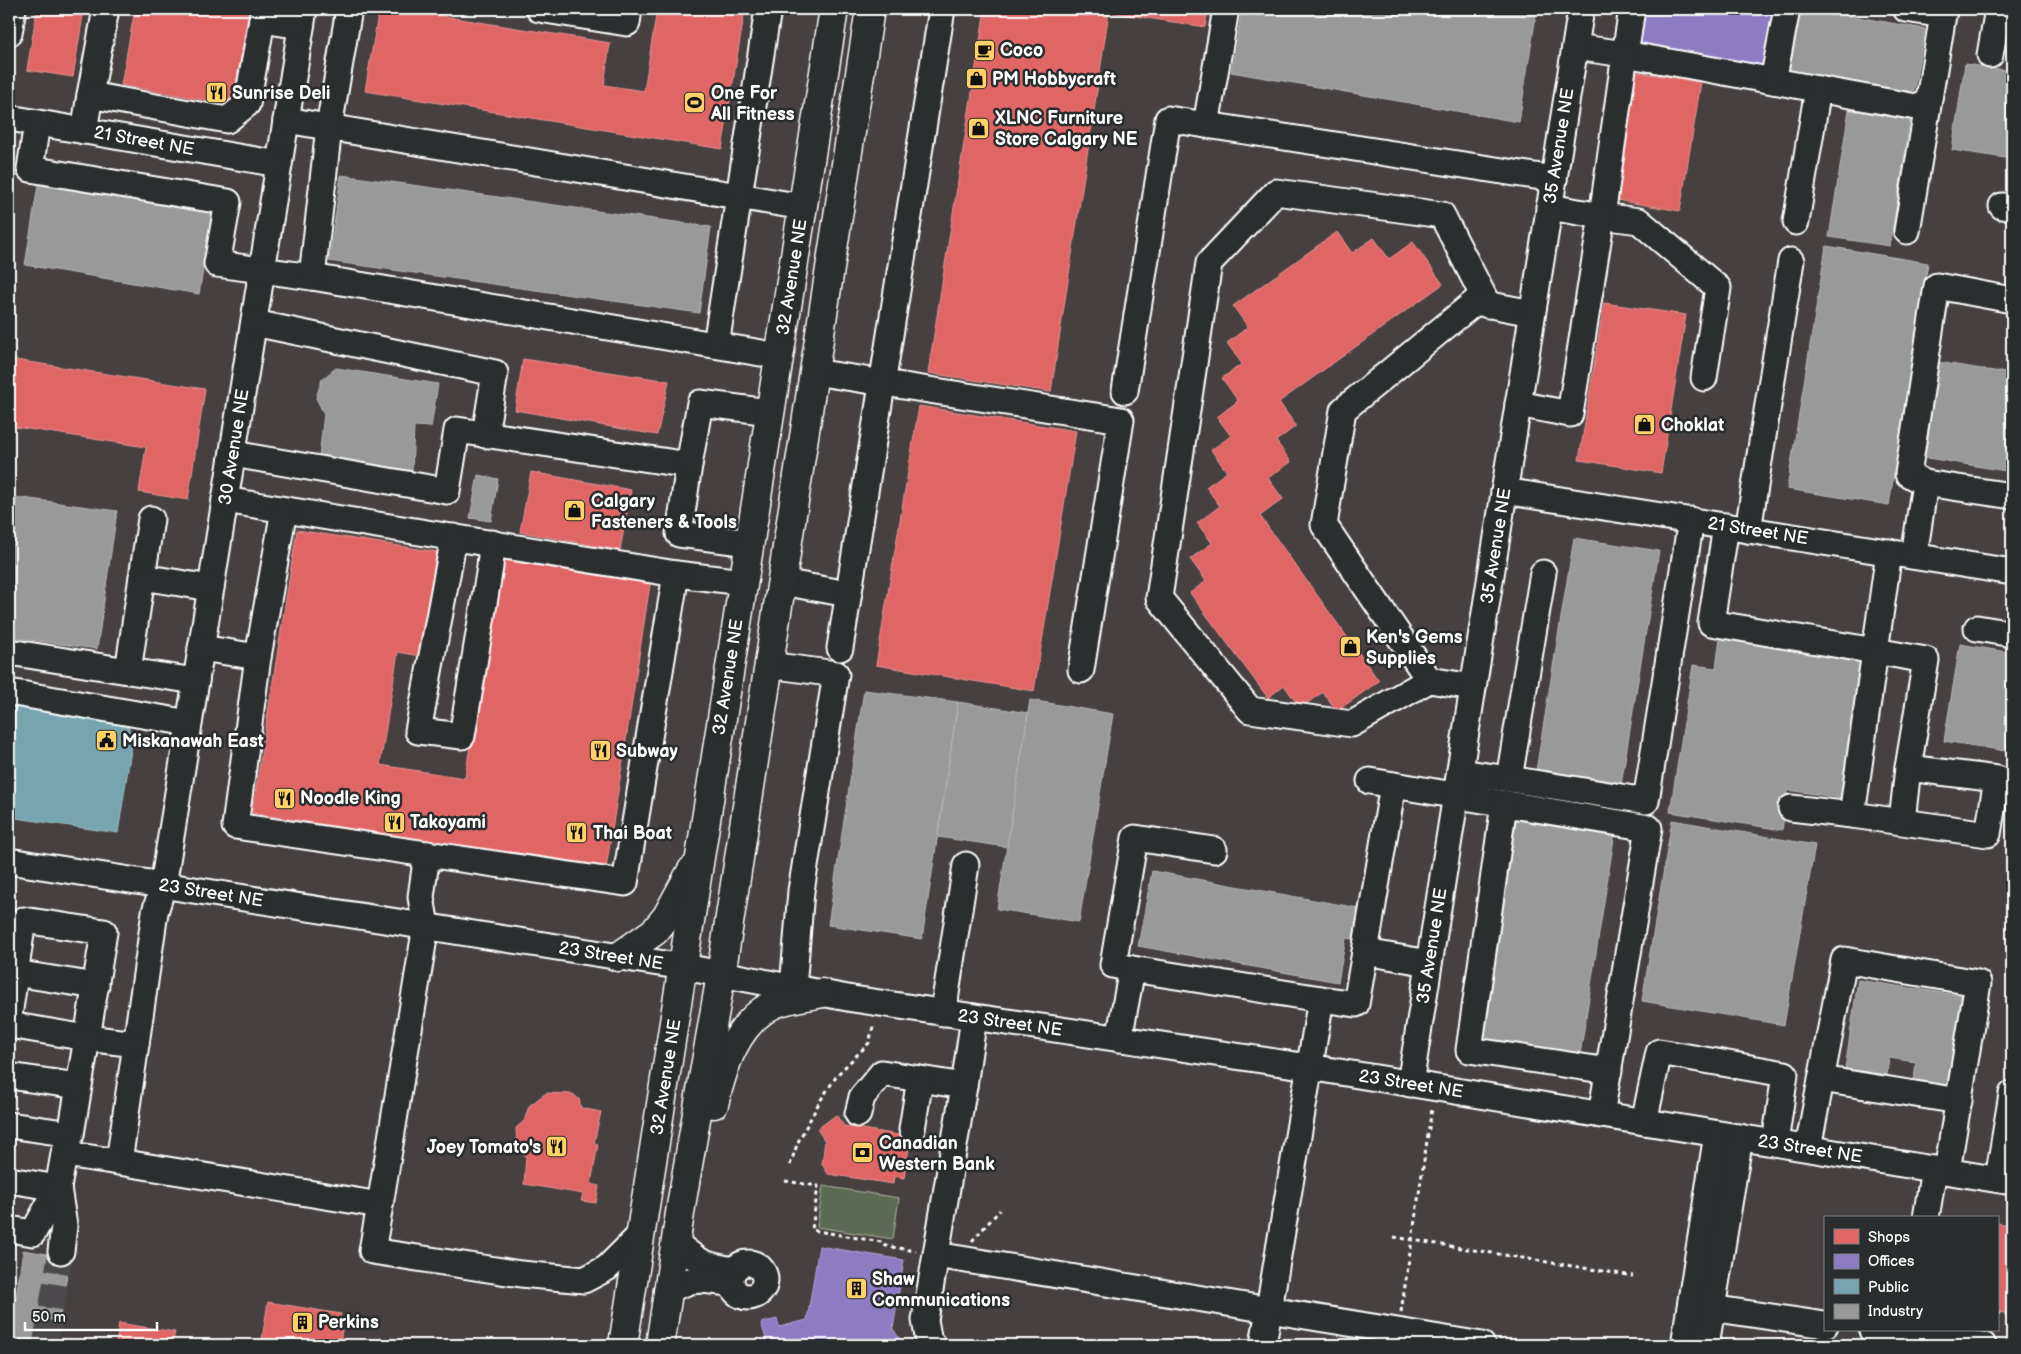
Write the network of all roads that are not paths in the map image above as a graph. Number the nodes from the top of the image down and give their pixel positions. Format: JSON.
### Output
{"nodes":[{"id":1,"x":13,"y":9,"type":"edge"},
{"id":2,"x":106,"y":9,"type":"edge"},
{"id":3,"x":350,"y":9,"type":"edge"},
{"id":4,"x":539,"y":9,"type":"edge"},
{"id":5,"x":629,"y":9,"type":"edge"},
{"id":6,"x":768,"y":9,"type":"edge"},
{"id":7,"x":834,"y":9,"type":"edge"},
{"id":8,"x":870,"y":9,"type":"edge"},
{"id":9,"x":942,"y":9,"type":"edge"},
{"id":10,"x":1226,"y":9,"type":"edge"},
{"id":11,"x":1581,"y":9,"type":"edge"},
{"id":12,"x":1632,"y":9,"type":"edge"},
{"id":13,"x":1786,"y":9,"type":"edge"},
{"id":14,"x":1906,"y":9,"type":"edge"},
{"id":15,"x":1998,"y":9,"type":"edge"},
{"id":16,"x":1943,"y":12,"type":"edge"},
{"id":17,"x":263,"y":14,"type":"edge"},
{"id":18,"x":303,"y":18,"type":"edge"},
{"id":19,"x":9,"y":33,"type":"edge"},
{"id":20,"x":1575,"y":47,"type":"junction"},
{"id":21,"x":1625,"y":54,"type":"junction"},
{"id":22,"x":1990,"y":55,"type":"dead end"},
{"id":23,"x":1773,"y":81,"type":"junction"},
{"id":24,"x":1818,"y":89,"type":"junction"},
{"id":25,"x":90,"y":95,"type":"junction"},
{"id":26,"x":1927,"y":109,"type":"junction"},
{"id":27,"x":9,"y":118,"type":"edge"},
{"id":28,"x":286,"y":120,"type":"junction"},
{"id":29,"x":37,"y":123,"type":"junction"},
{"id":30,"x":1206,"y":124,"type":"junction"},
{"id":31,"x":329,"y":127,"type":"junction"},
{"id":32,"x":84,"y":131,"type":"junction"},
{"id":33,"x":279,"y":164,"type":"junction"},
{"id":34,"x":1554,"y":179,"type":"junction"},
{"id":35,"x":740,"y":196,"type":"junction"},
{"id":36,"x":803,"y":207,"type":"junction"},
{"id":37,"x":1549,"y":207,"type":"junction"},
{"id":38,"x":1602,"y":216,"type":"junction"},
{"id":39,"x":1796,"y":222,"type":"dead end"},
{"id":40,"x":1907,"y":231,"type":"dead end"},
{"id":41,"x":1791,"y":261,"type":"dead end"},
{"id":42,"x":262,"y":270,"type":"junction"},
{"id":43,"x":312,"y":277,"type":"junction"},
{"id":44,"x":2012,"y":300,"type":"edge"},
{"id":45,"x":1488,"y":305,"type":"junction"},
{"id":46,"x":1532,"y":313,"type":"junction"},
{"id":47,"x":254,"y":323,"type":"junction"},
{"id":48,"x":716,"y":345,"type":"junction"},
{"id":49,"x":780,"y":356,"type":"junction"},
{"id":50,"x":814,"y":372,"type":"junction"},
{"id":51,"x":1704,"y":378,"type":"dead end"},
{"id":52,"x":882,"y":384,"type":"junction"},
{"id":53,"x":1126,"y":391,"type":"dead end"},
{"id":54,"x":1518,"y":404,"type":"junction"},
{"id":55,"x":770,"y":412,"type":"junction"},
{"id":56,"x":485,"y":435,"type":"junction"},
{"id":57,"x":232,"y":454,"type":"junction"},
{"id":58,"x":690,"y":465,"type":"junction"},
{"id":59,"x":1926,"y":483,"type":"junction"},
{"id":60,"x":1504,"y":490,"type":"junction"},
{"id":61,"x":2012,"y":496,"type":"edge"},
{"id":62,"x":225,"y":500,"type":"junction"},
{"id":63,"x":284,"y":510,"type":"junction"},
{"id":64,"x":151,"y":519,"type":"dead end"},
{"id":65,"x":1691,"y":520,"type":"junction"},
{"id":66,"x":1737,"y":528,"type":"junction"},
{"id":67,"x":454,"y":537,"type":"junction"},
{"id":68,"x":492,"y":543,"type":"junction"},
{"id":69,"x":749,"y":543,"type":"junction"},
{"id":70,"x":1889,"y":552,"type":"junction"},
{"id":71,"x":1914,"y":556,"type":"junction"},
{"id":72,"x":2012,"y":572,"type":"edge"},
{"id":73,"x":1543,"y":573,"type":"dead end"},
{"id":74,"x":676,"y":574,"type":"junction"},
{"id":75,"x":142,"y":577,"type":"junction"},
{"id":76,"x":743,"y":582,"type":"junction"},
{"id":77,"x":782,"y":582,"type":"junction"},
{"id":78,"x":211,"y":588,"type":"junction"},
{"id":79,"x":848,"y":594,"type":"junction"},
{"id":80,"x":1977,"y":628,"type":"dead end"},
{"id":81,"x":2012,"y":634,"type":"edge"},
{"id":82,"x":201,"y":648,"type":"junction"},
{"id":83,"x":840,"y":648,"type":"dead end"},
{"id":84,"x":9,"y":652,"type":"edge"},
{"id":85,"x":1875,"y":652,"type":"junction"},
{"id":86,"x":258,"y":657,"type":"junction"},
{"id":87,"x":769,"y":665,"type":"junction"},
{"id":88,"x":1081,"y":670,"type":"dead end"},
{"id":89,"x":128,"y":671,"type":"junction"},
{"id":90,"x":196,"y":680,"type":"junction"},
{"id":91,"x":1429,"y":680,"type":"junction"},
{"id":92,"x":1473,"y":687,"type":"junction"},
{"id":93,"x":9,"y":692,"type":"edge"},
{"id":94,"x":189,"y":723,"type":"junction"},
{"id":95,"x":1908,"y":768,"type":"junction"},
{"id":96,"x":1460,"y":772,"type":"junction"},
{"id":97,"x":1509,"y":780,"type":"junction"},
{"id":98,"x":1456,"y":796,"type":"junction"},
{"id":99,"x":1504,"y":804,"type":"junction"},
{"id":100,"x":1791,"y":808,"type":"dead end"},
{"id":101,"x":1852,"y":815,"type":"junction"},
{"id":102,"x":1902,"y":821,"type":"junction"},
{"id":103,"x":1214,"y":850,"type":"dead end"},
{"id":104,"x":702,"y":851,"type":"junction"},
{"id":105,"x":427,"y":854,"type":"junction"},
{"id":106,"x":9,"y":860,"type":"edge"},
{"id":107,"x":966,"y":865,"type":"dead end"},
{"id":108,"x":163,"y":886,"type":"junction"},
{"id":109,"x":426,"y":926,"type":"junction"},
{"id":110,"x":1365,"y":952,"type":"junction"},
{"id":111,"x":618,"y":957,"type":"junction"},
{"id":112,"x":1430,"y":963,"type":"junction"},
{"id":113,"x":684,"y":967,"type":"junction"},
{"id":114,"x":1132,"y":969,"type":"junction"},
{"id":115,"x":15,"y":973,"type":"junction"},
{"id":116,"x":721,"y":975,"type":"junction"},
{"id":117,"x":96,"y":986,"type":"junction"},
{"id":118,"x":793,"y":988,"type":"junction"},
{"id":119,"x":822,"y":993,"type":"junction"},
{"id":120,"x":1321,"y":999,"type":"junction"},
{"id":121,"x":943,"y":1013,"type":"junction"},
{"id":122,"x":9,"y":1016,"type":"edge"},
{"id":123,"x":974,"y":1017,"type":"junction"},
{"id":124,"x":9,"y":1025,"type":"edge"},
{"id":125,"x":87,"y":1038,"type":"junction"},
{"id":126,"x":1119,"y":1039,"type":"junction"},
{"id":127,"x":136,"y":1044,"type":"junction"},
{"id":128,"x":1309,"y":1067,"type":"junction"},
{"id":129,"x":1609,"y":1071,"type":"junction"},
{"id":130,"x":9,"y":1076,"type":"edge"},
{"id":131,"x":920,"y":1079,"type":"junction"},
{"id":132,"x":1821,"y":1079,"type":"junction"},
{"id":133,"x":1410,"y":1084,"type":"junction"},
{"id":134,"x":78,"y":1086,"type":"junction"},
{"id":135,"x":964,"y":1086,"type":"junction"},
{"id":136,"x":2012,"y":1094,"type":"edge"},
{"id":137,"x":1959,"y":1101,"type":"junction"},
{"id":138,"x":858,"y":1114,"type":"dead end"},
{"id":139,"x":1602,"y":1115,"type":"junction"},
{"id":140,"x":1644,"y":1122,"type":"junction"},
{"id":141,"x":9,"y":1125,"type":"edge"},
{"id":142,"x":912,"y":1128,"type":"dead end"},
{"id":143,"x":1728,"y":1136,"type":"junction"},
{"id":144,"x":1775,"y":1143,"type":"junction"},
{"id":145,"x":67,"y":1144,"type":"junction"},
{"id":146,"x":1808,"y":1148,"type":"junction"},
{"id":147,"x":119,"y":1162,"type":"junction"},
{"id":148,"x":1941,"y":1170,"type":"junction"},
{"id":149,"x":9,"y":1180,"type":"edge"},
{"id":150,"x":2005,"y":1180,"type":"edge"},
{"id":151,"x":58,"y":1188,"type":"junction"},
{"id":152,"x":682,"y":1200,"type":"junction"},
{"id":153,"x":380,"y":1205,"type":"junction"},
{"id":154,"x":1927,"y":1216,"type":"edge"},
{"id":155,"x":9,"y":1229,"type":"edge"},
{"id":156,"x":640,"y":1235,"type":"junction"},
{"id":157,"x":675,"y":1242,"type":"junction"},
{"id":158,"x":61,"y":1251,"type":"tunnel mouth"},
{"id":159,"x":936,"y":1255,"type":"junction"},
{"id":160,"x":667,"y":1290,"type":"junction"},
{"id":161,"x":1701,"y":1307,"type":"junction"},
{"id":162,"x":1269,"y":1309,"type":"junction"},
{"id":163,"x":1824,"y":1325,"type":"edge"},
{"id":164,"x":1884,"y":1332,"type":"edge"},
{"id":165,"x":1907,"y":1336,"type":"edge"},
{"id":166,"x":623,"y":1345,"type":"edge"},
{"id":167,"x":660,"y":1345,"type":"edge"},
{"id":168,"x":933,"y":1345,"type":"edge"},
{"id":169,"x":1263,"y":1345,"type":"edge"},
{"id":170,"x":1482,"y":1345,"type":"edge"},
{"id":171,"x":1684,"y":1345,"type":"edge"},
{"id":172,"x":1706,"y":1345,"type":"edge"},
{"id":173,"x":1982,"y":1345,"type":"edge"}],
"edges":[{"from":1,"to":19,"type":"street"},
{"from":2,"to":25,"type":"street"},
{"from":3,"to":31,"type":"street"},
{"from":4,"to":5,"type":"street"},
{"from":6,"to":35,"type":"street"},
{"from":7,"to":36,"type":"main road","name":"32 Avenue NE"},
{"from":8,"to":50,"type":"main road","name":"32 Avenue NE"},
{"from":9,"to":52,"type":"street"},
{"from":10,"to":30,"type":"street"},
{"from":11,"to":20,"type":"street","name":"35 Avenue NE"},
{"from":12,"to":21,"type":"street"},
{"from":13,"to":23,"type":"street"},
{"from":14,"to":16,"type":"street"},
{"from":15,"to":22,"type":"street"},
{"from":16,"to":26,"type":"street"},
{"from":17,"to":18,"type":"street"},
{"from":17,"to":25,"type":"street"},
{"from":18,"to":28,"type":"street","name":"30 Avenue NE"},
{"from":20,"to":21,"type":"street"},
{"from":20,"to":34,"type":"street","name":"35 Avenue NE"},
{"from":21,"to":23,"type":"street"},
{"from":21,"to":38,"type":"street"},
{"from":23,"to":24,"type":"street"},
{"from":24,"to":26,"type":"street"},
{"from":24,"to":39,"type":"street"},
{"from":25,"to":32,"type":"street"},
{"from":26,"to":40,"type":"street"},
{"from":27,"to":29,"type":"street","name":"21 Street NE"},
{"from":28,"to":31,"type":"street"},
{"from":28,"to":33,"type":"street","name":"30 Avenue NE"},
{"from":29,"to":32,"type":"street","name":"21 Street NE"},
{"from":29,"to":42,"type":"street"},
{"from":30,"to":34,"type":"street"},
{"from":30,"to":53,"type":"street"},
{"from":31,"to":35,"type":"street"},
{"from":31,"to":43,"type":"street"},
{"from":32,"to":33,"type":"street","name":"21 Street NE"},
{"from":33,"to":42,"type":"street","name":"30 Avenue NE"},
{"from":34,"to":37,"type":"street","name":"35 Avenue NE"},
{"from":35,"to":36,"type":"street"},
{"from":35,"to":48,"type":"street"},
{"from":36,"to":49,"type":"main road","name":"32 Avenue NE"},
{"from":37,"to":38,"type":"street"},
{"from":37,"to":46,"type":"street","name":"35 Avenue NE"},
{"from":38,"to":51,"type":"street"},
{"from":38,"to":54,"type":"street"},
{"from":41,"to":66,"type":"street"},
{"from":42,"to":43,"type":"street"},
{"from":42,"to":47,"type":"street","name":"30 Avenue NE"},
{"from":43,"to":48,"type":"street"},
{"from":44,"to":59,"type":"street"},
{"from":45,"to":46,"type":"street"},
{"from":45,"to":91,"type":"street"},
{"from":45,"to":91,"type":"street"},
{"from":46,"to":54,"type":"street","name":"35 Avenue NE"},
{"from":47,"to":56,"type":"street"},
{"from":47,"to":57,"type":"street","name":"30 Avenue NE"},
{"from":48,"to":49,"type":"street"},
{"from":49,"to":55,"type":"main road","name":"32 Avenue NE"},
{"from":50,"to":52,"type":"street"},
{"from":50,"to":77,"type":"main road","name":"32 Avenue NE"},
{"from":52,"to":79,"type":"street"},
{"from":52,"to":88,"type":"street"},
{"from":54,"to":60,"type":"street","name":"35 Avenue NE"},
{"from":55,"to":58,"type":"street"},
{"from":55,"to":69,"type":"main road","name":"32 Avenue NE"},
{"from":56,"to":57,"type":"street"},
{"from":56,"to":58,"type":"street"},
{"from":57,"to":62,"type":"street","name":"30 Avenue NE"},
{"from":58,"to":69,"type":"street"},
{"from":59,"to":61,"type":"street"},
{"from":59,"to":71,"type":"street"},
{"from":60,"to":65,"type":"street","name":"21 Street NE"},
{"from":60,"to":92,"type":"street","name":"35 Avenue NE"},
{"from":62,"to":63,"type":"street"},
{"from":62,"to":78,"type":"street","name":"30 Avenue NE"},
{"from":63,"to":67,"type":"street"},
{"from":63,"to":86,"type":"street"},
{"from":64,"to":75,"type":"street"},
{"from":65,"to":66,"type":"street","name":"21 Street NE"},
{"from":65,"to":97,"type":"street"},
{"from":66,"to":70,"type":"street","name":"21 Street NE"},
{"from":66,"to":85,"type":"street"},
{"from":67,"to":68,"type":"street"},
{"from":67,"to":68,"type":"street"},
{"from":68,"to":74,"type":"street"},
{"from":69,"to":76,"type":"main road","name":"32 Avenue NE"},
{"from":70,"to":71,"type":"street","name":"21 Street NE"},
{"from":70,"to":85,"type":"street"},
{"from":71,"to":72,"type":"street","name":"21 Street NE"},
{"from":73,"to":97,"type":"street"},
{"from":74,"to":76,"type":"street"},
{"from":74,"to":105,"type":"street"},
{"from":75,"to":78,"type":"street"},
{"from":75,"to":89,"type":"street"},
{"from":76,"to":104,"type":"main road","name":"32 Avenue NE"},
{"from":77,"to":79,"type":"street"},
{"from":77,"to":87,"type":"main road","name":"32 Avenue NE"},
{"from":78,"to":82,"type":"street","name":"30 Avenue NE"},
{"from":79,"to":83,"type":"street"},
{"from":80,"to":81,"type":"street"},
{"from":82,"to":86,"type":"street"},
{"from":82,"to":90,"type":"street","name":"30 Avenue NE"},
{"from":84,"to":89,"type":"street"},
{"from":85,"to":95,"type":"street"},
{"from":85,"to":101,"type":"street"},
{"from":86,"to":105,"type":"street"},
{"from":87,"to":116,"type":"main road","name":"32 Avenue NE"},
{"from":87,"to":118,"type":"street"},
{"from":89,"to":90,"type":"street"},
{"from":90,"to":94,"type":"street","name":"30 Avenue NE"},
{"from":91,"to":92,"type":"street"},
{"from":92,"to":96,"type":"street","name":"35 Avenue NE"},
{"from":93,"to":94,"type":"street"},
{"from":94,"to":108,"type":"street","name":"30 Avenue NE"},
{"from":95,"to":102,"type":"street"},
{"from":95,"to":102,"type":"street"},
{"from":96,"to":97,"type":"street"},
{"from":96,"to":98,"type":"street","name":"35 Avenue NE"},
{"from":98,"to":99,"type":"street"},
{"from":98,"to":110,"type":"street"},
{"from":98,"to":112,"type":"street","name":"35 Avenue NE"},
{"from":99,"to":129,"type":"street"},
{"from":99,"to":129,"type":"street"},
{"from":100,"to":101,"type":"street"},
{"from":101,"to":102,"type":"street"},
{"from":103,"to":114,"type":"street"},
{"from":104,"to":111,"type":"main road"},
{"from":104,"to":113,"type":"main road","name":"32 Avenue NE"},
{"from":105,"to":109,"type":"street"},
{"from":106,"to":108,"type":"street","name":"23 Street NE"},
{"from":107,"to":121,"type":"street"},
{"from":108,"to":109,"type":"street","name":"23 Street NE"},
{"from":108,"to":127,"type":"street","name":"30 Avenue NE"},
{"from":109,"to":111,"type":"street","name":"23 Street NE"},
{"from":109,"to":153,"type":"street"},
{"from":110,"to":112,"type":"street"},
{"from":110,"to":120,"type":"street"},
{"from":111,"to":113,"type":"street","name":"23 Street NE"},
{"from":112,"to":133,"type":"street","name":"35 Avenue NE"},
{"from":113,"to":116,"type":"street","name":"23 Street NE"},
{"from":113,"to":156,"type":"main road","name":"32 Avenue NE"},
{"from":114,"to":120,"type":"street"},
{"from":114,"to":126,"type":"street"},
{"from":115,"to":117,"type":"street"},
{"from":115,"to":117,"type":"street"},
{"from":115,"to":122,"type":"street"},
{"from":116,"to":118,"type":"street","name":"23 Street NE"},
{"from":116,"to":152,"type":"main road","name":"32 Avenue NE"},
{"from":117,"to":125,"type":"street"},
{"from":118,"to":119,"type":"street","name":"23 Street NE"},
{"from":119,"to":121,"type":"street","name":"23 Street NE"},
{"from":119,"to":152,"type":"main road"},
{"from":120,"to":128,"type":"street"},
{"from":121,"to":123,"type":"street","name":"23 Street NE"},
{"from":123,"to":126,"type":"street","name":"23 Street NE"},
{"from":123,"to":135,"type":"street"},
{"from":124,"to":125,"type":"street"},
{"from":125,"to":127,"type":"street"},
{"from":125,"to":134,"type":"street"},
{"from":126,"to":128,"type":"street","name":"23 Street NE"},
{"from":127,"to":147,"type":"street","name":"30 Avenue NE"},
{"from":128,"to":133,"type":"street","name":"23 Street NE"},
{"from":128,"to":162,"type":"street"},
{"from":129,"to":139,"type":"street"},
{"from":130,"to":134,"type":"street"},
{"from":131,"to":135,"type":"street"},
{"from":131,"to":138,"type":"street"},
{"from":131,"to":142,"type":"street"},
{"from":132,"to":137,"type":"street"},
{"from":132,"to":137,"type":"street"},
{"from":132,"to":146,"type":"street"},
{"from":133,"to":139,"type":"street","name":"23 Street NE"},
{"from":134,"to":145,"type":"street"},
{"from":135,"to":159,"type":"street"},
{"from":136,"to":150,"type":"street"},
{"from":137,"to":148,"type":"street"},
{"from":139,"to":140,"type":"street","name":"23 Street NE"},
{"from":140,"to":143,"type":"street","name":"23 Street NE"},
{"from":140,"to":144,"type":"street"},
{"from":141,"to":145,"type":"street"},
{"from":143,"to":144,"type":"street","name":"23 Street NE"},
{"from":143,"to":161,"type":"street"},
{"from":144,"to":146,"type":"street","name":"23 Street NE"},
{"from":145,"to":147,"type":"street"},
{"from":145,"to":151,"type":"street"},
{"from":146,"to":148,"type":"street","name":"23 Street NE"},
{"from":147,"to":153,"type":"street"},
{"from":148,"to":150,"type":"street","name":"23 Street NE"},
{"from":148,"to":154,"type":"street"},
{"from":149,"to":151,"type":"street"},
{"from":151,"to":155,"type":"street"},
{"from":151,"to":158,"type":"street"},
{"from":152,"to":157,"type":"main road","name":"32 Avenue NE"},
{"from":153,"to":156,"type":"street"},
{"from":156,"to":166,"type":"main road","name":"32 Avenue NE"},
{"from":157,"to":160,"type":"main road","name":"32 Avenue NE"},
{"from":157,"to":160,"type":"street"},
{"from":159,"to":162,"type":"street"},
{"from":159,"to":168,"type":"street"},
{"from":160,"to":167,"type":"main road","name":"32 Avenue NE"},
{"from":161,"to":163,"type":"street"},
{"from":161,"to":171,"type":"street"},
{"from":161,"to":172,"type":"street"},
{"from":162,"to":169,"type":"street"},
{"from":162,"to":170,"type":"street"},
{"from":164,"to":165,"type":"street"},
{"from":165,"to":173,"type":"street"}]}
